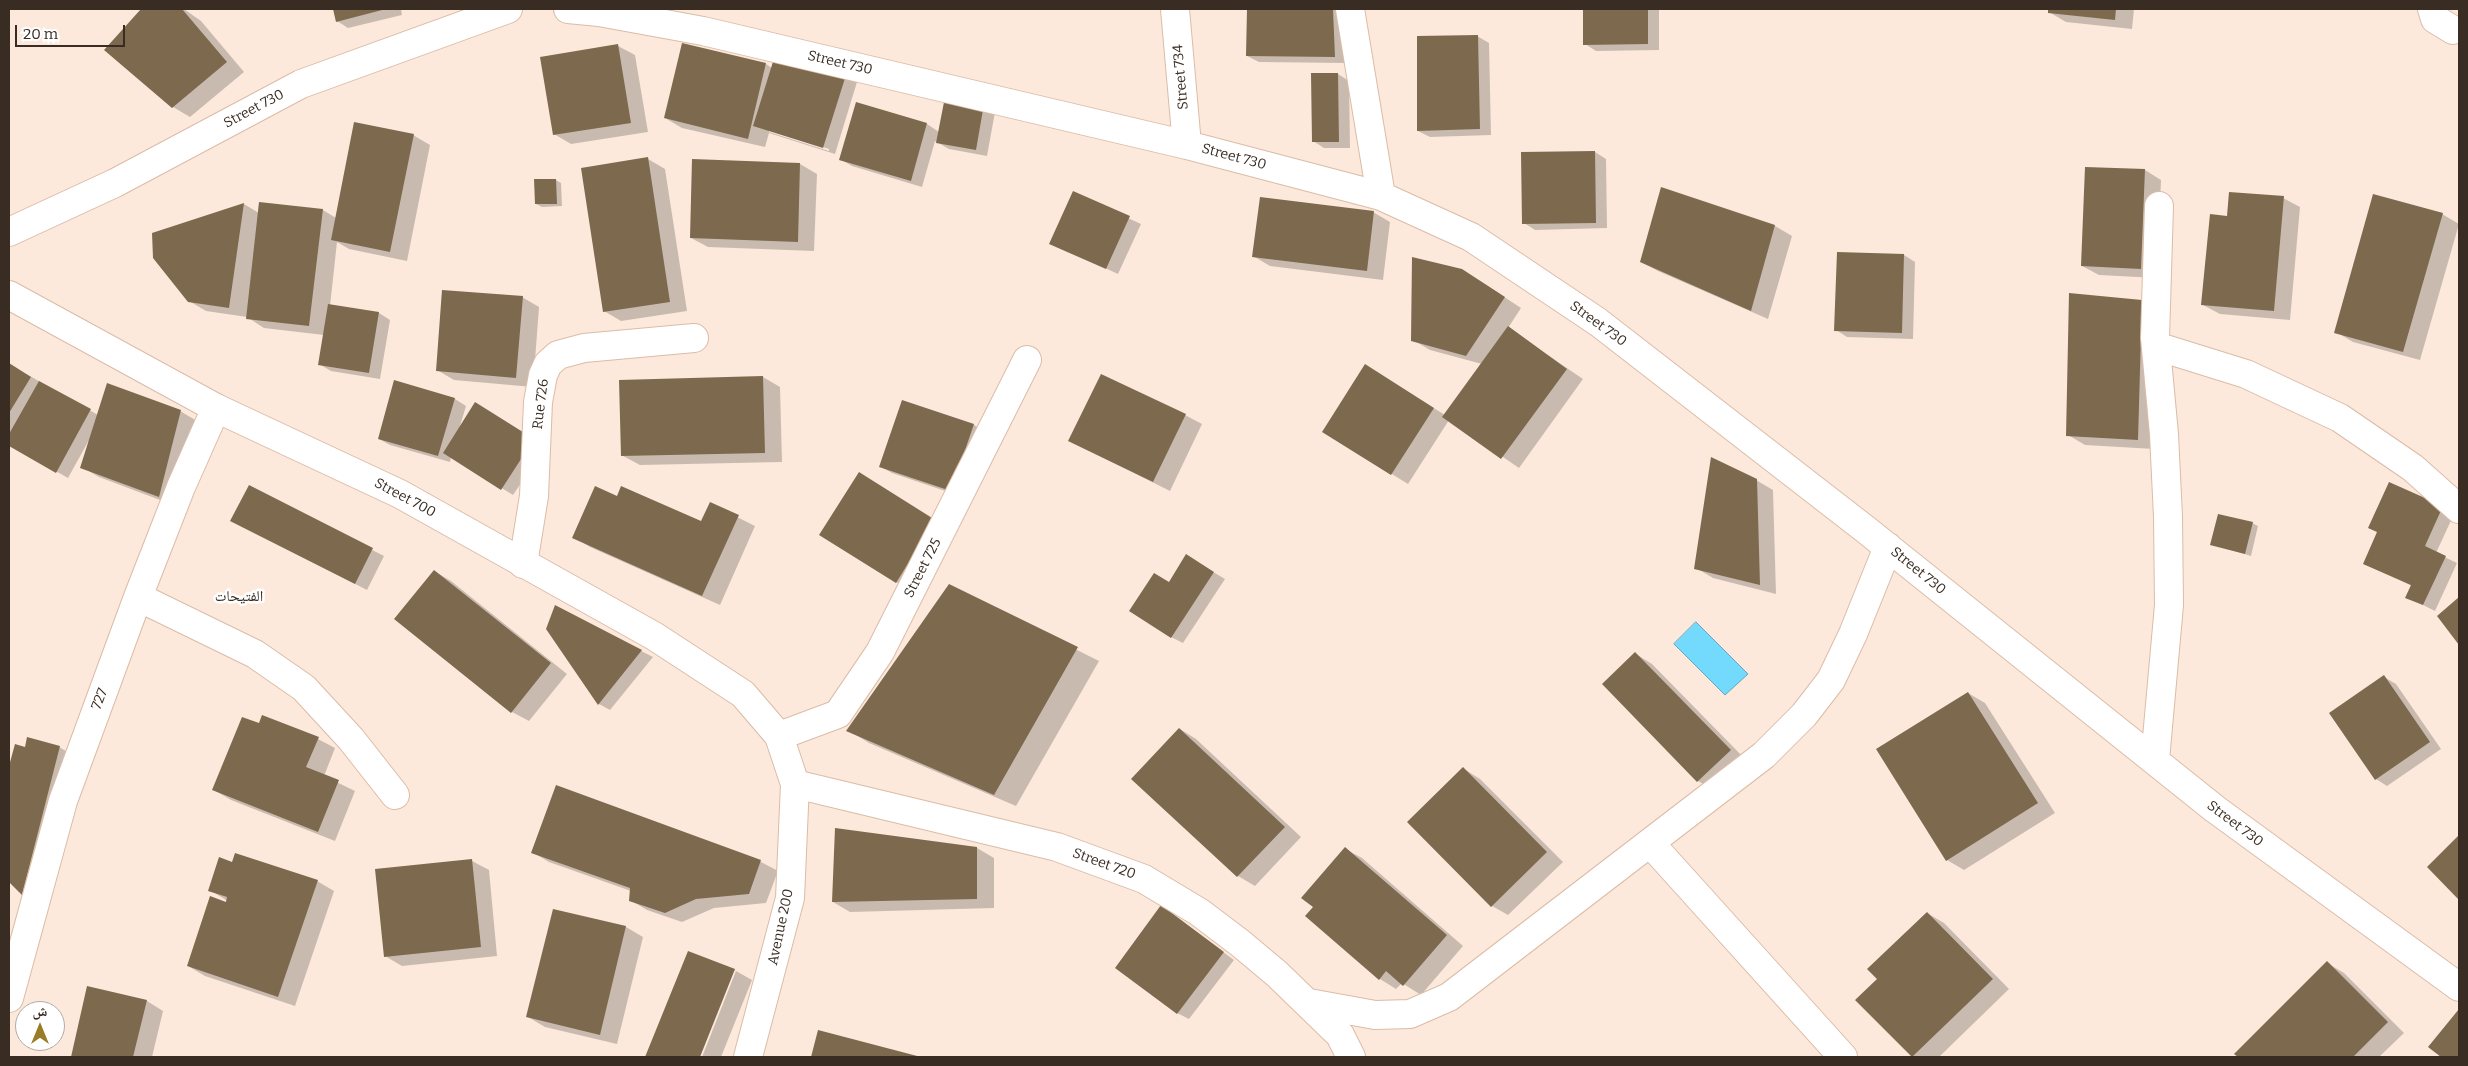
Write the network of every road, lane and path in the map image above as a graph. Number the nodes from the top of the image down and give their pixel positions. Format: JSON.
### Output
{"nodes":[{"id":1,"x":508,"y":9,"type":"edge"},
{"id":2,"x":568,"y":9,"type":"edge"},
{"id":3,"x":1175,"y":9,"type":"edge"},
{"id":4,"x":1350,"y":9,"type":"edge"},
{"id":5,"x":2432,"y":9,"type":"edge"},
{"id":6,"x":2453,"y":30,"type":"dead end"},
{"id":7,"x":1187,"y":145,"type":"junction"},
{"id":8,"x":1381,"y":196,"type":"junction"},
{"id":9,"x":2159,"y":206,"type":"dead end"},
{"id":10,"x":9,"y":232,"type":"edge"},
{"id":11,"x":9,"y":295,"type":"edge"},
{"id":12,"x":694,"y":338,"type":"dead end"},
{"id":13,"x":2156,"y":346,"type":"junction"},
{"id":14,"x":1027,"y":360,"type":"dead end"},
{"id":15,"x":216,"y":408,"type":"junction"},
{"id":16,"x":2459,"y":509,"type":"edge"},
{"id":17,"x":1888,"y":547,"type":"junction"},
{"id":18,"x":523,"y":564,"type":"junction"},
{"id":19,"x":138,"y":597,"type":"junction"},
{"id":20,"x":779,"y":736,"type":"junction"},
{"id":21,"x":2154,"y":760,"type":"junction"},
{"id":22,"x":795,"y":784,"type":"junction"},
{"id":23,"x":395,"y":795,"type":"dead end"},
{"id":24,"x":1650,"y":843,"type":"junction"},
{"id":25,"x":2459,"y":987,"type":"edge"},
{"id":26,"x":9,"y":998,"type":"edge"},
{"id":27,"x":1309,"y":1003,"type":"junction"},
{"id":28,"x":748,"y":1057,"type":"edge"},
{"id":29,"x":1351,"y":1057,"type":"edge"},
{"id":30,"x":1843,"y":1057,"type":"edge"}],
"edges":[{"from":1,"to":10,"type":"street","name":"Street 730"},
{"from":2,"to":7,"type":"street","name":"Street 730"},
{"from":3,"to":7,"type":"street","name":"Street 734"},
{"from":4,"to":8,"type":"street"},
{"from":5,"to":6,"type":"street"},
{"from":7,"to":8,"type":"street","name":"Street 730"},
{"from":8,"to":17,"type":"street","name":"Street 730"},
{"from":9,"to":13,"type":"street"},
{"from":11,"to":15,"type":"street","name":"Street 700"},
{"from":12,"to":18,"type":"street","name":"Rue 726"},
{"from":13,"to":16,"type":"street"},
{"from":13,"to":21,"type":"street"},
{"from":14,"to":20,"type":"street","name":"Street 725"},
{"from":15,"to":18,"type":"street","name":"Street 700"},
{"from":15,"to":19,"type":"street","name":"727"},
{"from":17,"to":21,"type":"street","name":"Street 730"},
{"from":17,"to":24,"type":"street"},
{"from":18,"to":20,"type":"street","name":"Street 700"},
{"from":19,"to":23,"type":"street"},
{"from":19,"to":26,"type":"street","name":"727"},
{"from":20,"to":22,"type":"street","name":"Avenue 200"},
{"from":21,"to":25,"type":"street","name":"Street 730"},
{"from":22,"to":27,"type":"street","name":"Street 720"},
{"from":22,"to":28,"type":"street","name":"Avenue 200"},
{"from":24,"to":27,"type":"street"},
{"from":24,"to":30,"type":"street"},
{"from":27,"to":29,"type":"street","name":"Street 720"}]}
